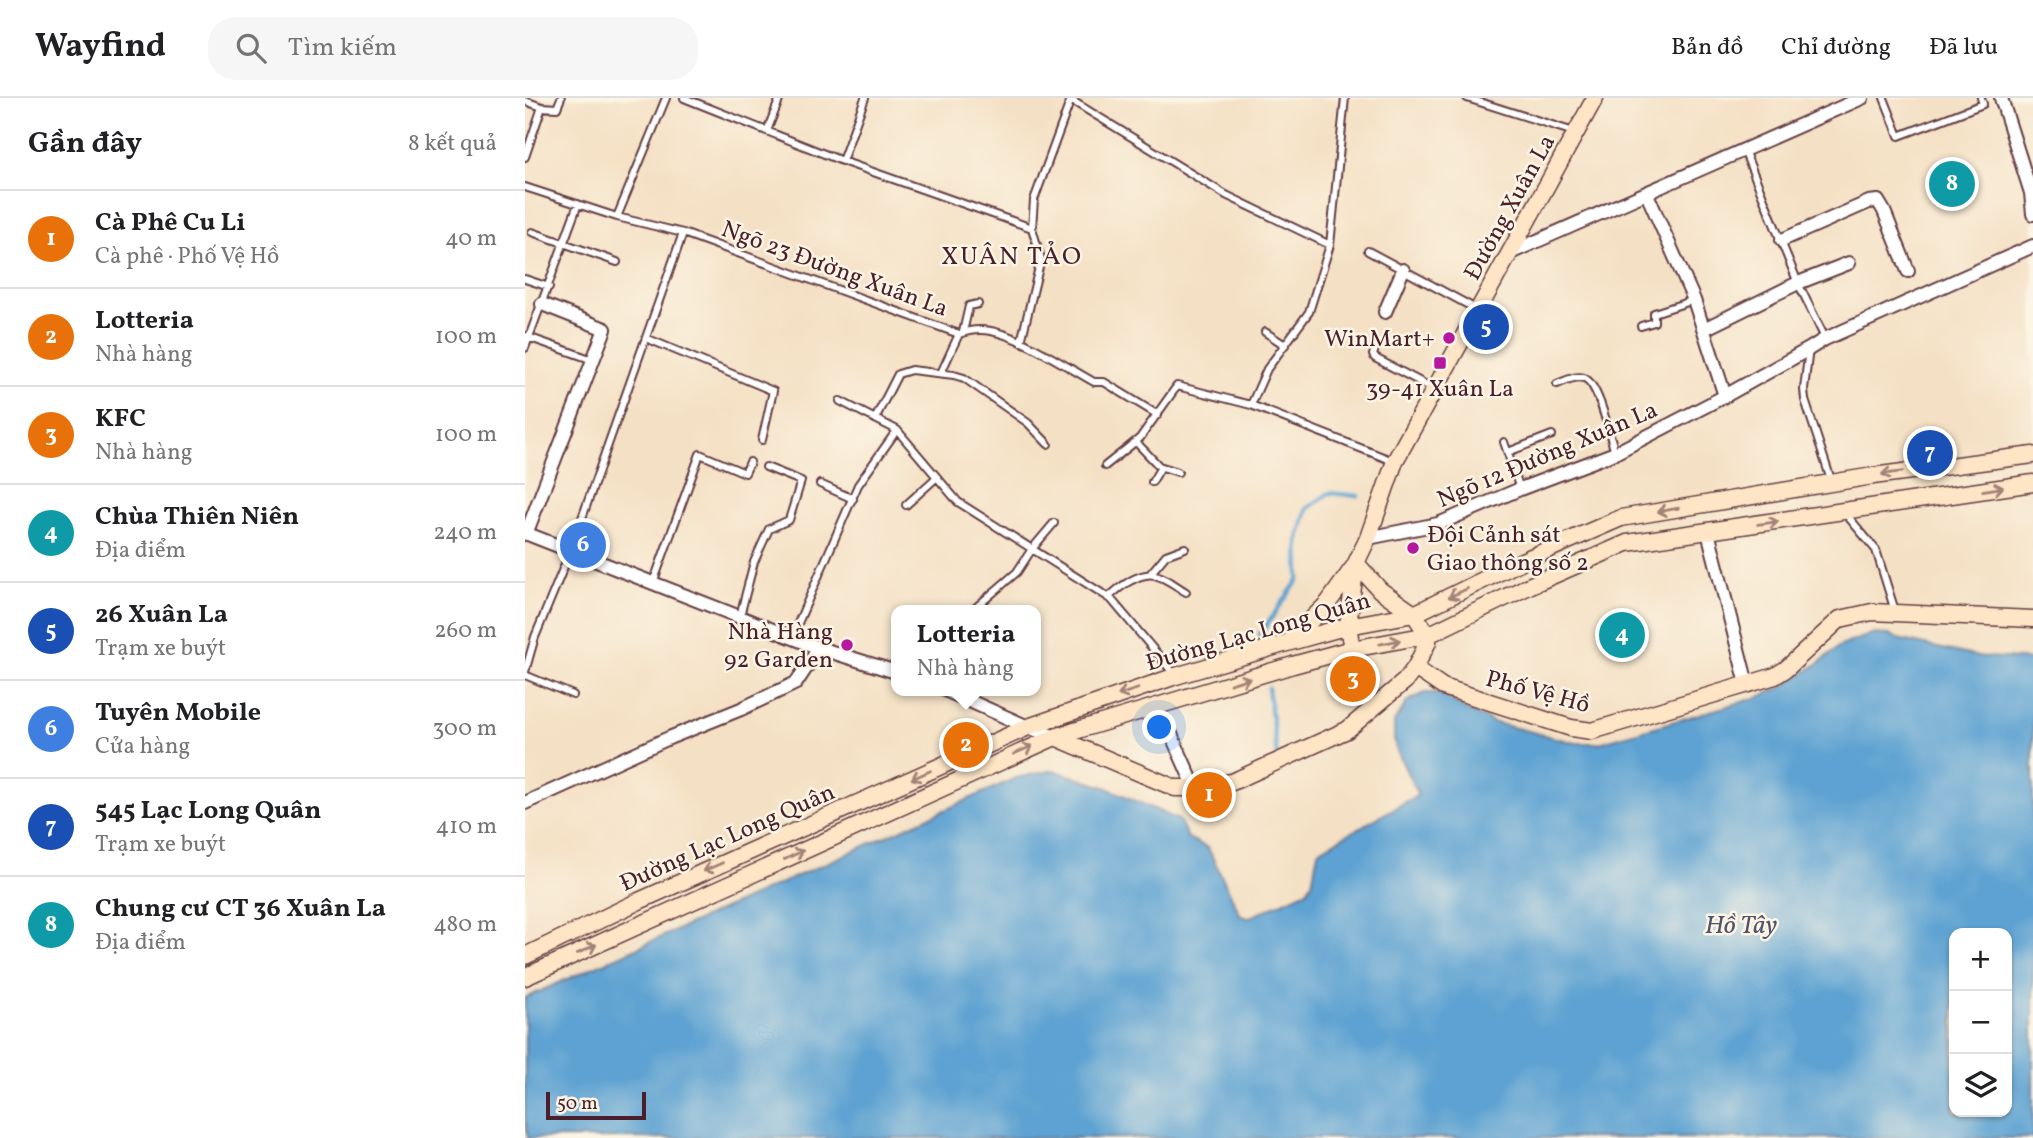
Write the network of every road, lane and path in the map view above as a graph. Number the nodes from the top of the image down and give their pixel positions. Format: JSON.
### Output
{"nodes":[{"id":1,"x":561,"y":98,"type":"edge"},
{"id":2,"x":666,"y":98,"type":"edge"},
{"id":3,"x":684,"y":98,"type":"edge"},
{"id":4,"x":780,"y":98,"type":"edge"},
{"id":5,"x":865,"y":98,"type":"edge"},
{"id":6,"x":1345,"y":98,"type":"edge"},
{"id":7,"x":1467,"y":98,"type":"edge"},
{"id":8,"x":1595,"y":98,"type":"edge"},
{"id":9,"x":1862,"y":98,"type":"edge"},
{"id":10,"x":1884,"y":98,"type":"edge"},
{"id":11,"x":1981,"y":98,"type":"edge"},
{"id":12,"x":2001,"y":98,"type":"edge"},
{"id":13,"x":1071,"y":99,"type":"edge"},
{"id":14,"x":525,"y":101,"type":"edge"},
{"id":15,"x":542,"y":107,"type":"junction"},
{"id":16,"x":767,"y":131,"type":"junction"},
{"id":17,"x":1576,"y":133,"type":"junction"},
{"id":18,"x":1744,"y":150,"type":"junction"},
{"id":19,"x":525,"y":157,"type":"edge"},
{"id":20,"x":842,"y":161,"type":"junction"},
{"id":21,"x":525,"y":187,"type":"edge"},
{"id":22,"x":2032,"y":192,"type":"edge"},
{"id":23,"x":1647,"y":194,"type":"junction"},
{"id":24,"x":578,"y":204,"type":"junction"},
{"id":25,"x":2033,"y":215,"type":"edge"},
{"id":26,"x":617,"y":217,"type":"junction"},
{"id":27,"x":1032,"y":228,"type":"junction"},
{"id":28,"x":532,"y":232,"type":"dead end"},
{"id":29,"x":683,"y":233,"type":"junction"},
{"id":30,"x":1782,"y":240,"type":"junction"},
{"id":31,"x":564,"y":243,"type":"junction"},
{"id":32,"x":1330,"y":245,"type":"junction"},
{"id":33,"x":2033,"y":246,"type":"edge"},
{"id":34,"x":1369,"y":251,"type":"dead end"},
{"id":35,"x":1510,"y":253,"type":"junction"},
{"id":36,"x":617,"y":262,"type":"dead end"},
{"id":37,"x":1849,"y":263,"type":"dead end"},
{"id":38,"x":1403,"y":270,"type":"junction"},
{"id":39,"x":1907,"y":271,"type":"dead end"},
{"id":40,"x":525,"y":279,"type":"edge"},
{"id":41,"x":1798,"y":283,"type":"junction"},
{"id":42,"x":549,"y":286,"type":"junction"},
{"id":43,"x":1694,"y":300,"type":"junction"},
{"id":44,"x":542,"y":304,"type":"junction"},
{"id":45,"x":978,"y":304,"type":"dead end"},
{"id":46,"x":1478,"y":310,"type":"junction"},
{"id":47,"x":1385,"y":312,"type":"dead end"},
{"id":48,"x":1641,"y":326,"type":"dead end"},
{"id":49,"x":1704,"y":329,"type":"junction"},
{"id":50,"x":1265,"y":332,"type":"dead end"},
{"id":51,"x":961,"y":333,"type":"junction"},
{"id":52,"x":527,"y":337,"type":"edge"},
{"id":53,"x":646,"y":338,"type":"junction"},
{"id":54,"x":1825,"y":339,"type":"junction"},
{"id":55,"x":1021,"y":342,"type":"junction"},
{"id":56,"x":1285,"y":345,"type":"junction"},
{"id":57,"x":1376,"y":346,"type":"dead end"},
{"id":58,"x":525,"y":348,"type":"edge"},
{"id":59,"x":1809,"y":349,"type":"junction"},
{"id":60,"x":593,"y":360,"type":"junction"},
{"id":61,"x":941,"y":373,"type":"junction"},
{"id":62,"x":1557,"y":384,"type":"dead end"},
{"id":63,"x":1434,"y":389,"type":"junction"},
{"id":64,"x":1725,"y":396,"type":"junction"},
{"id":65,"x":840,"y":401,"type":"dead end"},
{"id":66,"x":1251,"y":405,"type":"junction"},
{"id":67,"x":1158,"y":415,"type":"junction"},
{"id":68,"x":875,"y":419,"type":"junction"},
{"id":69,"x":897,"y":430,"type":"junction"},
{"id":70,"x":1552,"y":435,"type":"dead end"},
{"id":71,"x":762,"y":440,"type":"dead end"},
{"id":72,"x":1136,"y":442,"type":"junction"},
{"id":73,"x":1504,"y":442,"type":"dead end"},
{"id":74,"x":1048,"y":444,"type":"dead end"},
{"id":75,"x":1508,"y":452,"type":"junction"},
{"id":76,"x":1615,"y":453,"type":"junction"},
{"id":77,"x":2033,"y":455,"type":"edge"},
{"id":78,"x":1395,"y":461,"type":"junction"},
{"id":79,"x":750,"y":462,"type":"dead end"},
{"id":80,"x":1105,"y":466,"type":"dead end"},
{"id":81,"x":766,"y":467,"type":"dead end"},
{"id":82,"x":1161,"y":467,"type":"junction"},
{"id":83,"x":1178,"y":472,"type":"dead end"},
{"id":84,"x":937,"y":477,"type":"junction"},
{"id":85,"x":1152,"y":482,"type":"dead end"},
{"id":86,"x":1832,"y":483,"type":"junction"},
{"id":87,"x":2033,"y":483,"type":"edge"},
{"id":88,"x":820,"y":484,"type":"dead end"},
{"id":89,"x":1520,"y":489,"type":"junction"},
{"id":90,"x":853,"y":499,"type":"junction"},
{"id":91,"x":906,"y":505,"type":"dead end"},
{"id":92,"x":1844,"y":512,"type":"junction"},
{"id":93,"x":1053,"y":523,"type":"dead end"},
{"id":94,"x":1708,"y":532,"type":"junction"},
{"id":95,"x":525,"y":534,"type":"edge"},
{"id":96,"x":1368,"y":538,"type":"junction"},
{"id":97,"x":1185,"y":548,"type":"dead end"},
{"id":98,"x":1032,"y":549,"type":"junction"},
{"id":99,"x":570,"y":552,"type":"junction"},
{"id":100,"x":1356,"y":563,"type":"junction"},
{"id":101,"x":1150,"y":574,"type":"junction"},
{"id":102,"x":653,"y":583,"type":"junction"},
{"id":103,"x":1186,"y":592,"type":"dead end"},
{"id":104,"x":1108,"y":598,"type":"junction"},
{"id":105,"x":979,"y":605,"type":"edge"},
{"id":106,"x":1896,"y":613,"type":"junction"},
{"id":107,"x":1414,"y":614,"type":"junction"},
{"id":108,"x":740,"y":616,"type":"junction"},
{"id":109,"x":2033,"y":619,"type":"edge"},
{"id":110,"x":1348,"y":626,"type":"junction"},
{"id":111,"x":1427,"y":635,"type":"junction"},
{"id":112,"x":792,"y":637,"type":"junction"},
{"id":113,"x":1287,"y":643,"type":"junction"},
{"id":114,"x":819,"y":648,"type":"junction"},
{"id":115,"x":1352,"y":649,"type":"junction"},
{"id":116,"x":1415,"y":668,"type":"junction"},
{"id":117,"x":891,"y":670,"type":"edge"},
{"id":118,"x":525,"y":674,"type":"edge"},
{"id":119,"x":1176,"y":676,"type":"junction"},
{"id":120,"x":1748,"y":684,"type":"junction"},
{"id":121,"x":573,"y":695,"type":"dead end"},
{"id":122,"x":962,"y":696,"type":"edge"},
{"id":123,"x":1028,"y":727,"type":"junction"},
{"id":124,"x":1171,"y":734,"type":"dead end"},
{"id":125,"x":1055,"y":737,"type":"junction"},
{"id":126,"x":1195,"y":788,"type":"junction"},
{"id":127,"x":525,"y":803,"type":"edge"},
{"id":128,"x":525,"y":956,"type":"edge"},
{"id":129,"x":525,"y":977,"type":"edge"}],
"edges":[{"from":1,"to":15,"type":"lane"},
{"from":2,"to":26,"type":"lane"},
{"from":3,"to":16,"type":"lane"},
{"from":4,"to":16,"type":"lane"},
{"from":5,"to":20,"type":"lane"},
{"from":6,"to":32,"type":"lane"},
{"from":7,"to":17,"type":"lane"},
{"from":8,"to":17,"type":"main road","name":"Đường Xuân La"},
{"from":9,"to":18,"type":"street"},
{"from":10,"to":11,"type":"lane"},
{"from":12,"to":22,"type":"street"},
{"from":13,"to":27,"type":"lane"},
{"from":13,"to":32,"type":"lane"},
{"from":14,"to":15,"type":"lane"},
{"from":15,"to":19,"type":"lane"},
{"from":16,"to":20,"type":"lane"},
{"from":17,"to":35,"type":"main road","name":"Đường Xuân La"},
{"from":18,"to":23,"type":"street"},
{"from":18,"to":30,"type":"lane"},
{"from":20,"to":27,"type":"lane"},
{"from":21,"to":24,"type":"lane","name":"Ngõ 23 Đường Xuân La"},
{"from":22,"to":25,"type":"street"},
{"from":23,"to":35,"type":"street"},
{"from":23,"to":43,"type":"street"},
{"from":24,"to":26,"type":"lane","name":"Ngõ 23 Đường Xuân La"},
{"from":24,"to":31,"type":"lane"},
{"from":26,"to":29,"type":"lane","name":"Ngõ 23 Đường Xuân La"},
{"from":27,"to":55,"type":"lane"},
{"from":28,"to":31,"type":"lane"},
{"from":29,"to":51,"type":"lane","name":"Ngõ 23 Đường Xuân La"},
{"from":29,"to":53,"type":"lane"},
{"from":30,"to":39,"type":"street"},
{"from":30,"to":41,"type":"lane"},
{"from":31,"to":36,"type":"lane"},
{"from":31,"to":42,"type":"lane"},
{"from":32,"to":56,"type":"lane"},
{"from":33,"to":54,"type":"street","name":"Ngõ 12 Đường Xuân La"},
{"from":34,"to":38,"type":"lane"},
{"from":35,"to":46,"type":"main road","name":"Đường Xuân La"},
{"from":37,"to":41,"type":"street"},
{"from":38,"to":46,"type":"lane"},
{"from":38,"to":47,"type":"street"},
{"from":40,"to":42,"type":"lane"},
{"from":41,"to":49,"type":"street"},
{"from":41,"to":54,"type":"lane"},
{"from":42,"to":44,"type":"lane"},
{"from":43,"to":48,"type":"lane"},
{"from":43,"to":49,"type":"street"},
{"from":44,"to":52,"type":"lane"},
{"from":44,"to":60,"type":"street"},
{"from":45,"to":51,"type":"lane"},
{"from":46,"to":63,"type":"main road","name":"Đường Xuân La"},
{"from":49,"to":64,"type":"street"},
{"from":50,"to":56,"type":"lane"},
{"from":51,"to":55,"type":"lane","name":"Ngõ 23 Đường Xuân La"},
{"from":51,"to":61,"type":"lane"},
{"from":52,"to":58,"type":"lane"},
{"from":52,"to":60,"type":"lane"},
{"from":53,"to":71,"type":"lane"},
{"from":53,"to":99,"type":"lane"},
{"from":54,"to":59,"type":"street","name":"Ngõ 12 Đường Xuân La"},
{"from":55,"to":67,"type":"lane","name":"Ngõ 23 Đường Xuân La"},
{"from":56,"to":66,"type":"lane"},
{"from":57,"to":63,"type":"lane"},
{"from":59,"to":64,"type":"street","name":"Ngõ 12 Đường Xuân La"},
{"from":59,"to":86,"type":"lane"},
{"from":60,"to":95,"type":"street"},
{"from":61,"to":68,"type":"lane"},
{"from":61,"to":74,"type":"lane"},
{"from":62,"to":76,"type":"lane"},
{"from":63,"to":78,"type":"main road","name":"Đường Xuân La"},
{"from":64,"to":76,"type":"street","name":"Ngõ 12 Đường Xuân La"},
{"from":65,"to":68,"type":"lane"},
{"from":66,"to":67,"type":"lane"},
{"from":66,"to":78,"type":"lane"},
{"from":67,"to":72,"type":"lane"},
{"from":68,"to":69,"type":"lane"},
{"from":69,"to":84,"type":"lane"},
{"from":69,"to":90,"type":"lane"},
{"from":70,"to":75,"type":"lane"},
{"from":72,"to":80,"type":"lane"},
{"from":72,"to":82,"type":"lane"},
{"from":73,"to":75,"type":"lane"},
{"from":75,"to":89,"type":"lane"},
{"from":76,"to":89,"type":"street","name":"Ngõ 12 Đường Xuân La"},
{"from":77,"to":86,"type":"main road","name":"Đường Lạc Long Quân","one_way":true},
{"from":78,"to":96,"type":"main road","name":"Đường Xuân La"},
{"from":79,"to":102,"type":"lane"},
{"from":81,"to":108,"type":"lane"},
{"from":82,"to":83,"type":"lane"},
{"from":82,"to":85,"type":"lane"},
{"from":84,"to":91,"type":"lane"},
{"from":84,"to":98,"type":"lane"},
{"from":86,"to":107,"type":"main road","name":"Đường Lạc Long Quân","one_way":true},
{"from":92,"to":87,"type":"main road","name":"Đường Lạc Long Quân","one_way":true},
{"from":88,"to":90,"type":"lane"},
{"from":89,"to":96,"type":"street","name":"Ngõ 12 Đường Xuân La"},
{"from":90,"to":112,"type":"lane"},
{"from":94,"to":92,"type":"main road","name":"Đường Lạc Long Quân","one_way":true},
{"from":92,"to":106,"type":"lane"},
{"from":93,"to":98,"type":"lane"},
{"from":94,"to":111,"type":"main road","name":"Đường Lạc Long Quân"},
{"from":94,"to":120,"type":"street"},
{"from":95,"to":99,"type":"street"},
{"from":96,"to":100,"type":"main road","name":"Đường Xuân La"},
{"from":97,"to":101,"type":"lane"},
{"from":98,"to":104,"type":"lane"},
{"from":98,"to":105,"type":"lane"},
{"from":99,"to":102,"type":"street"},
{"from":99,"to":118,"type":"lane"},
{"from":100,"to":107,"type":"main road"},
{"from":100,"to":110,"type":"main road","name":"Đường Xuân La"},
{"from":100,"to":113,"type":"main road"},
{"from":101,"to":103,"type":"lane"},
{"from":101,"to":104,"type":"lane"},
{"from":102,"to":108,"type":"street"},
{"from":104,"to":119,"type":"lane"},
{"from":106,"to":109,"type":"main road","name":"Phố Vệ Hồ"},
{"from":106,"to":120,"type":"main road","name":"Phố Vệ Hồ"},
{"from":107,"to":110,"type":"main road","name":"Đường Lạc Long Quân"},
{"from":107,"to":111,"type":"main road"},
{"from":108,"to":112,"type":"street"},
{"from":110,"to":113,"type":"main road","name":"Đường Lạc Long Quân"},
{"from":110,"to":115,"type":"main road","name":"Đường Xuân La"},
{"from":115,"to":111,"type":"main road","name":"Đường Lạc Long Quân","one_way":true},
{"from":111,"to":116,"type":"main road"},
{"from":112,"to":114,"type":"street"},
{"from":113,"to":119,"type":"main road","name":"Đường Lạc Long Quân"},
{"from":114,"to":117,"type":"street"},
{"from":114,"to":127,"type":"street"},
{"from":125,"to":115,"type":"main road","name":"Đường Lạc Long Quân","one_way":true},
{"from":116,"to":120,"type":"main road","name":"Phố Vệ Hồ"},
{"from":116,"to":126,"type":"main road"},
{"from":118,"to":121,"type":"lane"},
{"from":119,"to":123,"type":"main road","name":"Đường Lạc Long Quân","one_way":true},
{"from":122,"to":123,"type":"street"},
{"from":123,"to":125,"type":"street"},
{"from":123,"to":128,"type":"main road","name":"Đường Lạc Long Quân","one_way":true},
{"from":124,"to":126,"type":"street"},
{"from":125,"to":126,"type":"main road"},
{"from":129,"to":125,"type":"main road","name":"Đường Lạc Long Quân","one_way":true}]}
